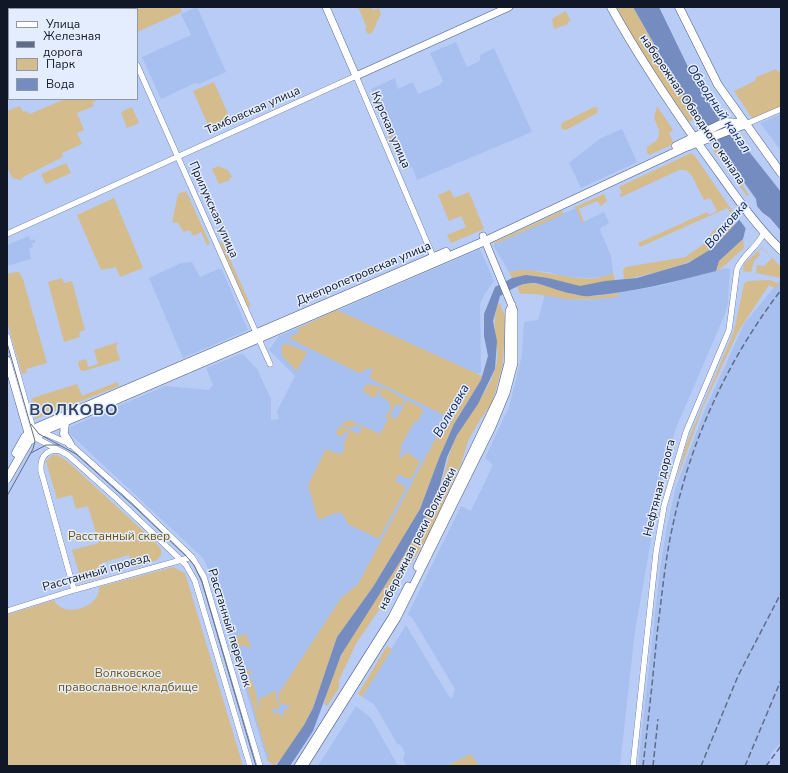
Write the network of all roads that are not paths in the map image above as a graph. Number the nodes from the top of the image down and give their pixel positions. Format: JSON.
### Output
{"nodes":[{"id":1,"x":326,"y":7,"type":"edge"},
{"id":2,"x":509,"y":7,"type":"edge"},
{"id":3,"x":611,"y":7,"type":"edge"},
{"id":4,"x":679,"y":7,"type":"edge"},
{"id":5,"x":138,"y":67,"type":"edge"},
{"id":6,"x":356,"y":76,"type":"junction"},
{"id":7,"x":781,"y":109,"type":"edge"},
{"id":8,"x":746,"y":124,"type":"junction"},
{"id":9,"x":696,"y":140,"type":"junction"},
{"id":10,"x":178,"y":157,"type":"junction"},
{"id":11,"x":781,"y":173,"type":"edge"},
{"id":12,"x":762,"y":230,"type":"junction"},
{"id":13,"x":7,"y":234,"type":"edge"},
{"id":14,"x":484,"y":239,"type":"junction"},
{"id":15,"x":781,"y":250,"type":"edge"},
{"id":16,"x":434,"y":260,"type":"junction"},
{"id":17,"x":512,"y":305,"type":"junction"},
{"id":18,"x":7,"y":336,"type":"edge"},
{"id":19,"x":257,"y":336,"type":"junction"},
{"id":20,"x":7,"y":360,"type":"edge"},
{"id":21,"x":270,"y":364,"type":"dead end"},
{"id":22,"x":65,"y":422,"type":"junction"},
{"id":23,"x":43,"y":432,"type":"junction"},
{"id":24,"x":32,"y":433,"type":"junction"},
{"id":25,"x":70,"y":444,"type":"junction"},
{"id":26,"x":60,"y":450,"type":"junction"},
{"id":27,"x":7,"y":468,"type":"edge"},
{"id":28,"x":7,"y":479,"type":"edge"},
{"id":29,"x":192,"y":557,"type":"junction"},
{"id":30,"x":180,"y":560,"type":"junction"},
{"id":31,"x":74,"y":590,"type":"junction"},
{"id":32,"x":7,"y":611,"type":"edge"},
{"id":33,"x":250,"y":766,"type":"edge"},
{"id":34,"x":260,"y":766,"type":"edge"},
{"id":35,"x":298,"y":766,"type":"edge"},
{"id":36,"x":304,"y":766,"type":"edge"},
{"id":37,"x":633,"y":766,"type":"edge"}],
"edges":[{"from":1,"to":6,"type":"street","name":"Курская улица"},
{"from":2,"to":6,"type":"street","name":"Тамбовская улица"},
{"from":3,"to":9,"type":"main road","name":"набережная Обводного канала"},
{"from":4,"to":8,"type":"main road"},
{"from":5,"to":10,"type":"street","name":"Прилукская улица"},
{"from":6,"to":10,"type":"street","name":"Тамбовская улица"},
{"from":6,"to":16,"type":"street","name":"Курская улица"},
{"from":7,"to":8,"type":"street"},
{"from":8,"to":9,"type":"main road","name":"Днепропетровская улица"},
{"from":8,"to":11,"type":"main road"},
{"from":9,"to":12,"type":"main road","name":"набережная Обводного канала"},
{"from":9,"to":14,"type":"main road","name":"Днепропетровская улица"},
{"from":10,"to":13,"type":"street","name":"Тамбовская улица"},
{"from":10,"to":19,"type":"street","name":"Прилукская улица"},
{"from":12,"to":15,"type":"main road"},
{"from":12,"to":37,"type":"street","name":"Нефтяная дорога"},
{"from":14,"to":16,"type":"main road","name":"Днепропетровская улица"},
{"from":14,"to":17,"type":"street","name":"набережная реки Волковки"},
{"from":16,"to":19,"type":"main road","name":"Днепропетровская улица"},
{"from":17,"to":35,"type":"street","name":"набережная реки Волковки"},
{"from":17,"to":36,"type":"street","name":"набережная реки Волковки"},
{"from":18,"to":24,"type":"street"},
{"from":19,"to":21,"type":"street","name":"Прилукская улица"},
{"from":19,"to":22,"type":"main road","name":"Днепропетровская улица"},
{"from":19,"to":24,"type":"main road","name":"Днепропетровская улица"},
{"from":20,"to":24,"type":"street"},
{"from":22,"to":23,"type":"main road","name":"Днепропетровская улица"},
{"from":22,"to":25,"type":"main road"},
{"from":23,"to":24,"type":"main road","name":"Днепропетровская улица"},
{"from":23,"to":25,"type":"street","name":"Расстанный переулок"},
{"from":24,"to":26,"type":"street","name":"Расстанный переулок"},
{"from":24,"to":27,"type":"main road"},
{"from":24,"to":28,"type":"main road"},
{"from":25,"to":29,"type":"street","name":"Расстанный переулок"},
{"from":26,"to":30,"type":"street","name":"Расстанный переулок"},
{"from":26,"to":31,"type":"street"},
{"from":29,"to":30,"type":"street","name":"Расстанный проезд"},
{"from":29,"to":34,"type":"street","name":"Расстанный переулок"},
{"from":30,"to":31,"type":"street","name":"Расстанный проезд"},
{"from":30,"to":33,"type":"street","name":"Расстанный переулок"},
{"from":31,"to":32,"type":"street","name":"Расстанный проезд"}]}
